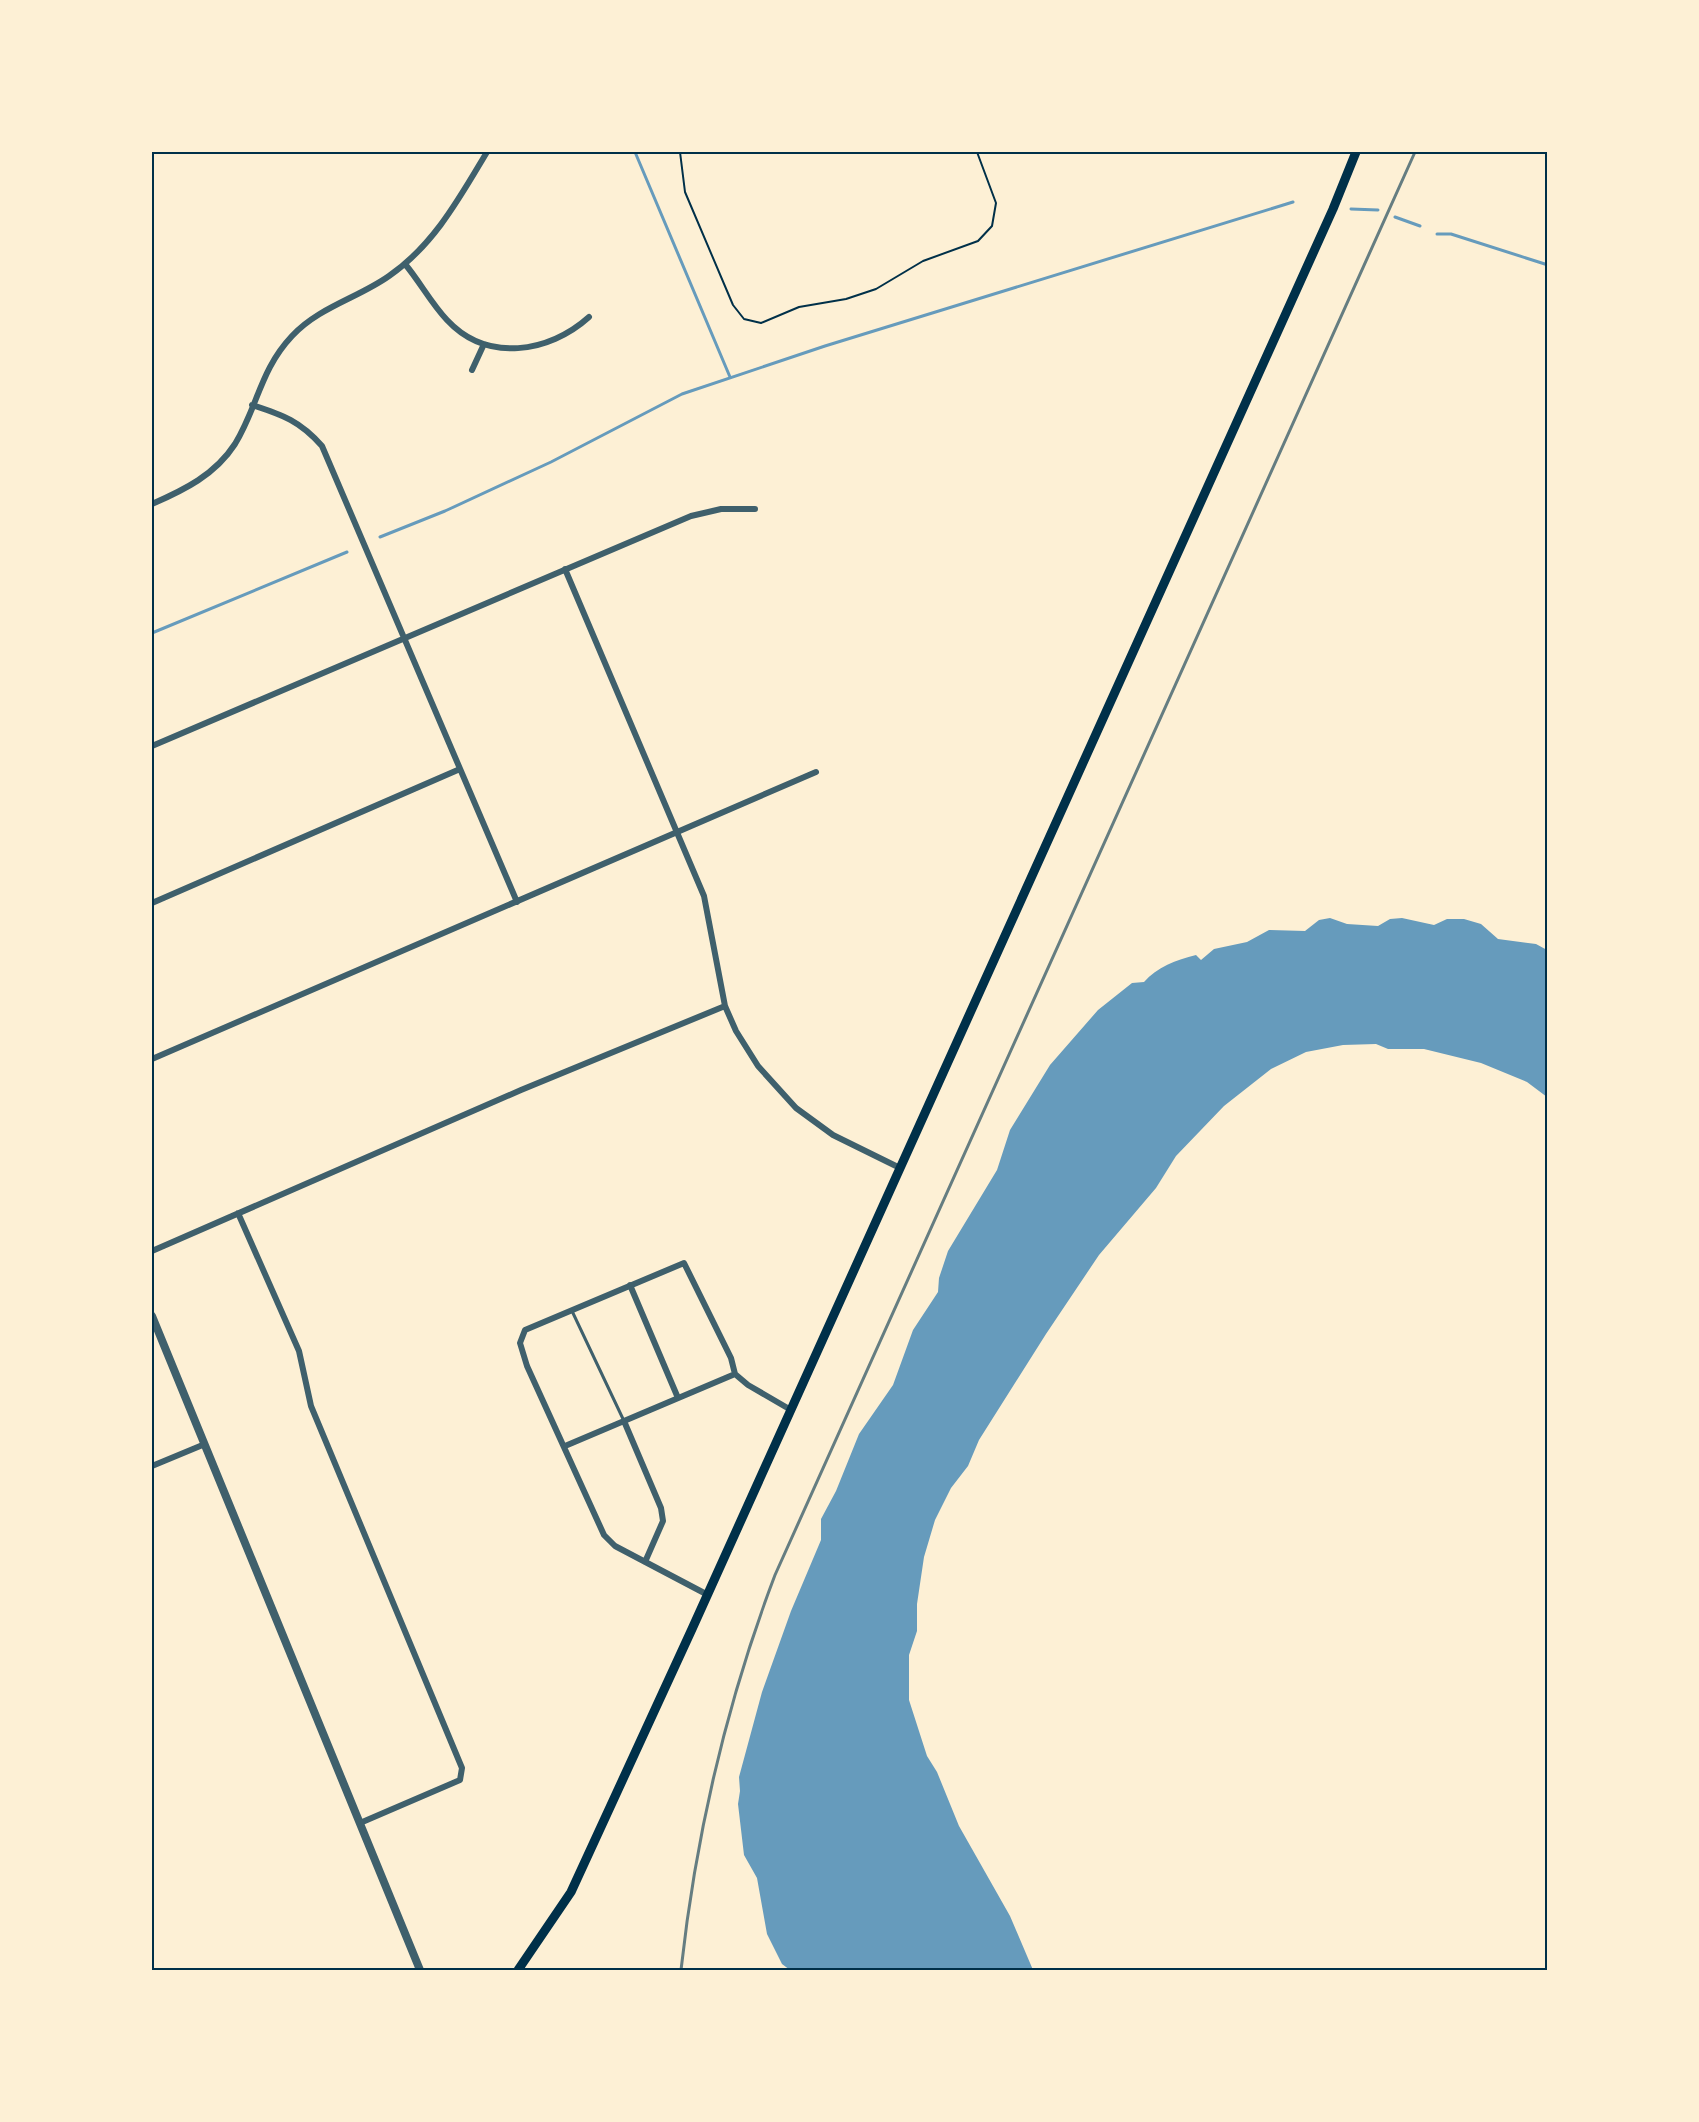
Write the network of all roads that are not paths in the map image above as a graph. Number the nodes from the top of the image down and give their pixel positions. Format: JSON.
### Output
{"nodes":[{"id":1,"x":487,"y":152,"type":"edge"},
{"id":2,"x":1356,"y":152,"type":"edge"},
{"id":3,"x":405,"y":264,"type":"junction"},
{"id":4,"x":589,"y":317,"type":"dead end"},
{"id":5,"x":484,"y":344,"type":"junction"},
{"id":6,"x":472,"y":370,"type":"dead end"},
{"id":7,"x":252,"y":405,"type":"junction"},
{"id":8,"x":152,"y":504,"type":"edge"},
{"id":9,"x":755,"y":509,"type":"dead end"},
{"id":10,"x":565,"y":569,"type":"junction"},
{"id":11,"x":404,"y":636,"type":"junction"},
{"id":12,"x":152,"y":746,"type":"edge"},
{"id":13,"x":460,"y":769,"type":"junction"},
{"id":14,"x":816,"y":772,"type":"dead end"},
{"id":15,"x":677,"y":833,"type":"junction"},
{"id":16,"x":517,"y":902,"type":"junction"},
{"id":17,"x":152,"y":903,"type":"edge"},
{"id":18,"x":725,"y":1006,"type":"junction"},
{"id":19,"x":152,"y":1059,"type":"edge"},
{"id":20,"x":900,"y":1168,"type":"junction"},
{"id":21,"x":238,"y":1213,"type":"junction"},
{"id":22,"x":152,"y":1251,"type":"edge"},
{"id":23,"x":630,"y":1285,"type":"junction"},
{"id":24,"x":572,"y":1310,"type":"junction"},
{"id":25,"x":152,"y":1316,"type":"edge"},
{"id":26,"x":735,"y":1374,"type":"junction"},
{"id":27,"x":678,"y":1398,"type":"junction"},
{"id":28,"x":791,"y":1410,"type":"junction"},
{"id":29,"x":624,"y":1420,"type":"junction"},
{"id":30,"x":205,"y":1444,"type":"junction"},
{"id":31,"x":565,"y":1446,"type":"junction"},
{"id":32,"x":152,"y":1466,"type":"edge"},
{"id":33,"x":645,"y":1562,"type":"junction"},
{"id":34,"x":708,"y":1595,"type":"junction"},
{"id":35,"x":360,"y":1823,"type":"junction"},
{"id":36,"x":420,"y":1971,"type":"edge"},
{"id":37,"x":518,"y":1971,"type":"edge"}],
"edges":[{"from":1,"to":3,"type":"street"},
{"from":2,"to":20,"type":"main road"},
{"from":3,"to":5,"type":"street"},
{"from":3,"to":7,"type":"street"},
{"from":4,"to":5,"type":"street"},
{"from":5,"to":6,"type":"street"},
{"from":7,"to":8,"type":"street"},
{"from":7,"to":11,"type":"street"},
{"from":9,"to":10,"type":"street"},
{"from":10,"to":11,"type":"street"},
{"from":10,"to":15,"type":"street"},
{"from":11,"to":12,"type":"street"},
{"from":11,"to":13,"type":"street"},
{"from":13,"to":16,"type":"street"},
{"from":13,"to":17,"type":"street"},
{"from":14,"to":15,"type":"street"},
{"from":15,"to":16,"type":"street"},
{"from":15,"to":18,"type":"street"},
{"from":16,"to":19,"type":"street"},
{"from":18,"to":20,"type":"street"},
{"from":18,"to":21,"type":"street"},
{"from":20,"to":28,"type":"main road"},
{"from":21,"to":22,"type":"street"},
{"from":21,"to":35,"type":"street"},
{"from":23,"to":24,"type":"street"},
{"from":23,"to":26,"type":"street"},
{"from":23,"to":27,"type":"street"},
{"from":24,"to":29,"type":"lane"},
{"from":24,"to":31,"type":"street"},
{"from":25,"to":30,"type":"street"},
{"from":26,"to":27,"type":"street"},
{"from":26,"to":28,"type":"street"},
{"from":27,"to":29,"type":"street"},
{"from":28,"to":34,"type":"main road"},
{"from":29,"to":31,"type":"street"},
{"from":29,"to":33,"type":"street"},
{"from":30,"to":32,"type":"street"},
{"from":30,"to":35,"type":"street"},
{"from":31,"to":33,"type":"street"},
{"from":33,"to":34,"type":"street"},
{"from":34,"to":37,"type":"main road"},
{"from":35,"to":36,"type":"street"}]}
